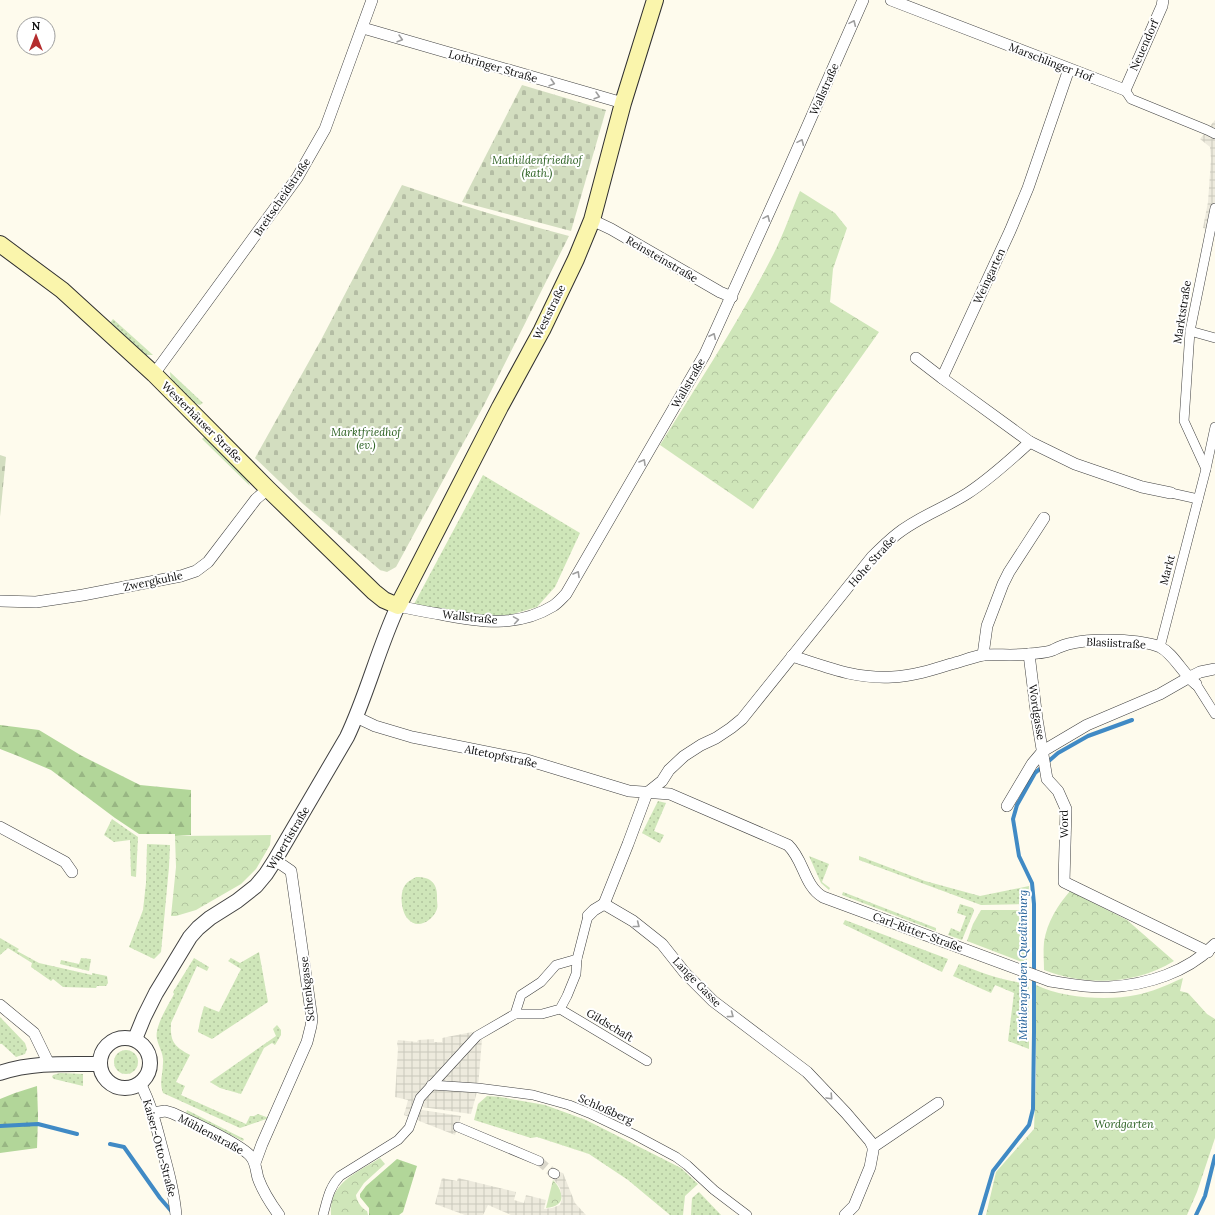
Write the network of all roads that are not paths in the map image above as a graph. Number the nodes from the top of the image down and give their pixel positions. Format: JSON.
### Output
{"nodes":[{"id":1,"x":372,"y":0,"type":"edge"},
{"id":2,"x":655,"y":0,"type":"edge"},
{"id":3,"x":863,"y":0,"type":"edge"},
{"id":4,"x":891,"y":0,"type":"edge"},
{"id":5,"x":1163,"y":0,"type":"edge"},
{"id":6,"x":363,"y":28,"type":"junction"},
{"id":7,"x":1069,"y":69,"type":"junction"},
{"id":8,"x":1125,"y":90,"type":"junction"},
{"id":9,"x":623,"y":103,"type":"junction"},
{"id":10,"x":1211,"y":132,"type":"edge"},
{"id":11,"x":1215,"y":208,"type":"edge"},
{"id":12,"x":592,"y":220,"type":"junction"},
{"id":13,"x":0,"y":244,"type":"edge"},
{"id":14,"x":732,"y":297,"type":"junction"},
{"id":15,"x":1190,"y":331,"type":"junction"},
{"id":16,"x":1215,"y":338,"type":"edge"},
{"id":17,"x":916,"y":358,"type":"dead end"},
{"id":18,"x":154,"y":374,"type":"junction"},
{"id":19,"x":942,"y":378,"type":"junction"},
{"id":20,"x":1215,"y":427,"type":"edge"},
{"id":21,"x":1030,"y":442,"type":"junction"},
{"id":22,"x":1211,"y":468,"type":"edge"},
{"id":23,"x":268,"y":489,"type":"junction"},
{"id":24,"x":1171,"y":493,"type":"joint"},
{"id":25,"x":1198,"y":499,"type":"junction"},
{"id":26,"x":1044,"y":518,"type":"dead end"},
{"id":27,"x":0,"y":601,"type":"edge"},
{"id":28,"x":398,"y":606,"type":"junction"},
{"id":29,"x":1160,"y":648,"type":"junction"},
{"id":30,"x":1029,"y":654,"type":"junction"},
{"id":31,"x":983,"y":655,"type":"junction"},
{"id":32,"x":792,"y":656,"type":"junction"},
{"id":33,"x":1215,"y":669,"type":"edge"},
{"id":34,"x":1192,"y":681,"type":"junction"},
{"id":35,"x":1215,"y":714,"type":"edge"},
{"id":36,"x":356,"y":717,"type":"junction"},
{"id":37,"x":1043,"y":753,"type":"junction"},
{"id":38,"x":647,"y":793,"type":"junction"},
{"id":39,"x":1007,"y":806,"type":"dead end"},
{"id":40,"x":0,"y":828,"type":"edge"},
{"id":41,"x":275,"y":860,"type":"junction"},
{"id":42,"x":72,"y":872,"type":"dead end"},
{"id":43,"x":604,"y":904,"type":"junction"},
{"id":44,"x":588,"y":916,"type":"joint"},
{"id":45,"x":1212,"y":948,"type":"edge"},
{"id":46,"x":577,"y":958,"type":"junction"},
{"id":47,"x":0,"y":1005,"type":"edge"},
{"id":48,"x":560,"y":1009,"type":"junction"},
{"id":49,"x":515,"y":1014,"type":"junction"},
{"id":50,"x":135,"y":1039,"type":"junction"},
{"id":51,"x":647,"y":1061,"type":"dead end"},
{"id":52,"x":49,"y":1064,"type":"junction"},
{"id":53,"x":100,"y":1064,"type":"junction"},
{"id":54,"x":0,"y":1073,"type":"edge"},
{"id":55,"x":140,"y":1083,"type":"junction"},
{"id":56,"x":431,"y":1085,"type":"junction"},
{"id":57,"x":938,"y":1103,"type":"dead end"},
{"id":58,"x":153,"y":1114,"type":"junction"},
{"id":59,"x":458,"y":1127,"type":"dead end"},
{"id":60,"x":873,"y":1147,"type":"junction"},
{"id":61,"x":539,"y":1161,"type":"tunnel mouth"},
{"id":62,"x":255,"y":1163,"type":"junction"},
{"id":63,"x":176,"y":1210,"type":"edge"},
{"id":64,"x":279,"y":1215,"type":"edge"},
{"id":65,"x":323,"y":1215,"type":"edge"},
{"id":66,"x":747,"y":1215,"type":"edge"},
{"id":67,"x":845,"y":1215,"type":"edge"}],
"edges":[{"from":1,"to":6,"type":"street","name":"Breitscheidstraße"},
{"from":2,"to":9,"type":"main road","name":"Weststraße"},
{"from":14,"to":3,"type":"street","name":"Wallstraße","one_way":true},
{"from":4,"to":7,"type":"street","name":"Marschlinger Hof"},
{"from":5,"to":8,"type":"street","name":"Neuendorf"},
{"from":6,"to":9,"type":"street","name":"Lothringer Straße","one_way":true},
{"from":6,"to":18,"type":"street","name":"Breitscheidstraße"},
{"from":7,"to":8,"type":"street","name":"Marschlinger Hof"},
{"from":7,"to":19,"type":"street","name":"Weingarten"},
{"from":8,"to":10,"type":"street","name":"Marschlinger Hof"},
{"from":9,"to":12,"type":"main road","name":"Weststraße"},
{"from":11,"to":15,"type":"street","name":"Marktstraße"},
{"from":12,"to":14,"type":"street","name":"Reinsteinstraße"},
{"from":12,"to":28,"type":"main road","name":"Weststraße"},
{"from":13,"to":18,"type":"main road","name":"Westerhäuser Straße"},
{"from":28,"to":14,"type":"street","name":"Wallstraße","one_way":true},
{"from":15,"to":16,"type":"street"},
{"from":15,"to":22,"type":"street","name":"Marktstraße"},
{"from":17,"to":19,"type":"street"},
{"from":18,"to":23,"type":"main road","name":"Westerhäuser Straße"},
{"from":19,"to":21,"type":"street"},
{"from":20,"to":22,"type":"street","name":"Markt"},
{"from":21,"to":24,"type":"street"},
{"from":21,"to":32,"type":"street","name":"Hohe Straße"},
{"from":22,"to":25,"type":"street","name":"Markt"},
{"from":23,"to":27,"type":"street","name":"Zwergkuhle"},
{"from":23,"to":28,"type":"main road","name":"Westerhäuser Straße"},
{"from":24,"to":25,"type":"street"},
{"from":25,"to":29,"type":"street","name":"Markt"},
{"from":26,"to":31,"type":"street"},
{"from":28,"to":36,"type":"street","name":"Wipertistraße"},
{"from":29,"to":30,"type":"street","name":"Blasiistraße"},
{"from":29,"to":34,"type":"street","name":"Blasiistraße"},
{"from":30,"to":31,"type":"street","name":"Blasiistraße"},
{"from":30,"to":37,"type":"street","name":"Wordgasse"},
{"from":31,"to":32,"type":"street","name":"Blasiistraße"},
{"from":32,"to":38,"type":"street","name":"Hohe Straße"},
{"from":33,"to":34,"type":"street"},
{"from":34,"to":35,"type":"street"},
{"from":34,"to":37,"type":"street"},
{"from":36,"to":38,"type":"street","name":"Altetopfstraße"},
{"from":36,"to":41,"type":"street","name":"Wipertistraße"},
{"from":37,"to":39,"type":"street","name":"Wordgasse"},
{"from":37,"to":45,"type":"street","name":"Word"},
{"from":38,"to":43,"type":"street"},
{"from":38,"to":45,"type":"street","name":"Carl-Ritter-Straße"},
{"from":40,"to":42,"type":"street"},
{"from":41,"to":50,"type":"street","name":"Wipertistraße"},
{"from":41,"to":62,"type":"street","name":"Schenkgasse"},
{"from":43,"to":44,"type":"street"},
{"from":43,"to":60,"type":"street","name":"Lange Gasse","one_way":true},
{"from":44,"to":46,"type":"street"},
{"from":46,"to":48,"type":"street"},
{"from":46,"to":49,"type":"street"},
{"from":47,"to":52,"type":"street"},
{"from":48,"to":49,"type":"street"},
{"from":48,"to":51,"type":"street","name":"Gildschaft"},
{"from":49,"to":56,"type":"street"},
{"from":50,"to":53,"type":"street"},
{"from":50,"to":55,"type":"street"},
{"from":52,"to":53,"type":"street"},
{"from":52,"to":54,"type":"street"},
{"from":53,"to":55,"type":"street"},
{"from":55,"to":58,"type":"street","name":"Kaiser-Otto-Straße"},
{"from":56,"to":65,"type":"street"},
{"from":56,"to":66,"type":"street","name":"Schloßberg"},
{"from":57,"to":60,"type":"street"},
{"from":58,"to":62,"type":"street","name":"Mühlenstraße"},
{"from":58,"to":63,"type":"street","name":"Kaiser-Otto-Straße"},
{"from":59,"to":61,"type":"street"},
{"from":60,"to":67,"type":"street"},
{"from":62,"to":64,"type":"street","name":"Mühlenstraße"}]}
